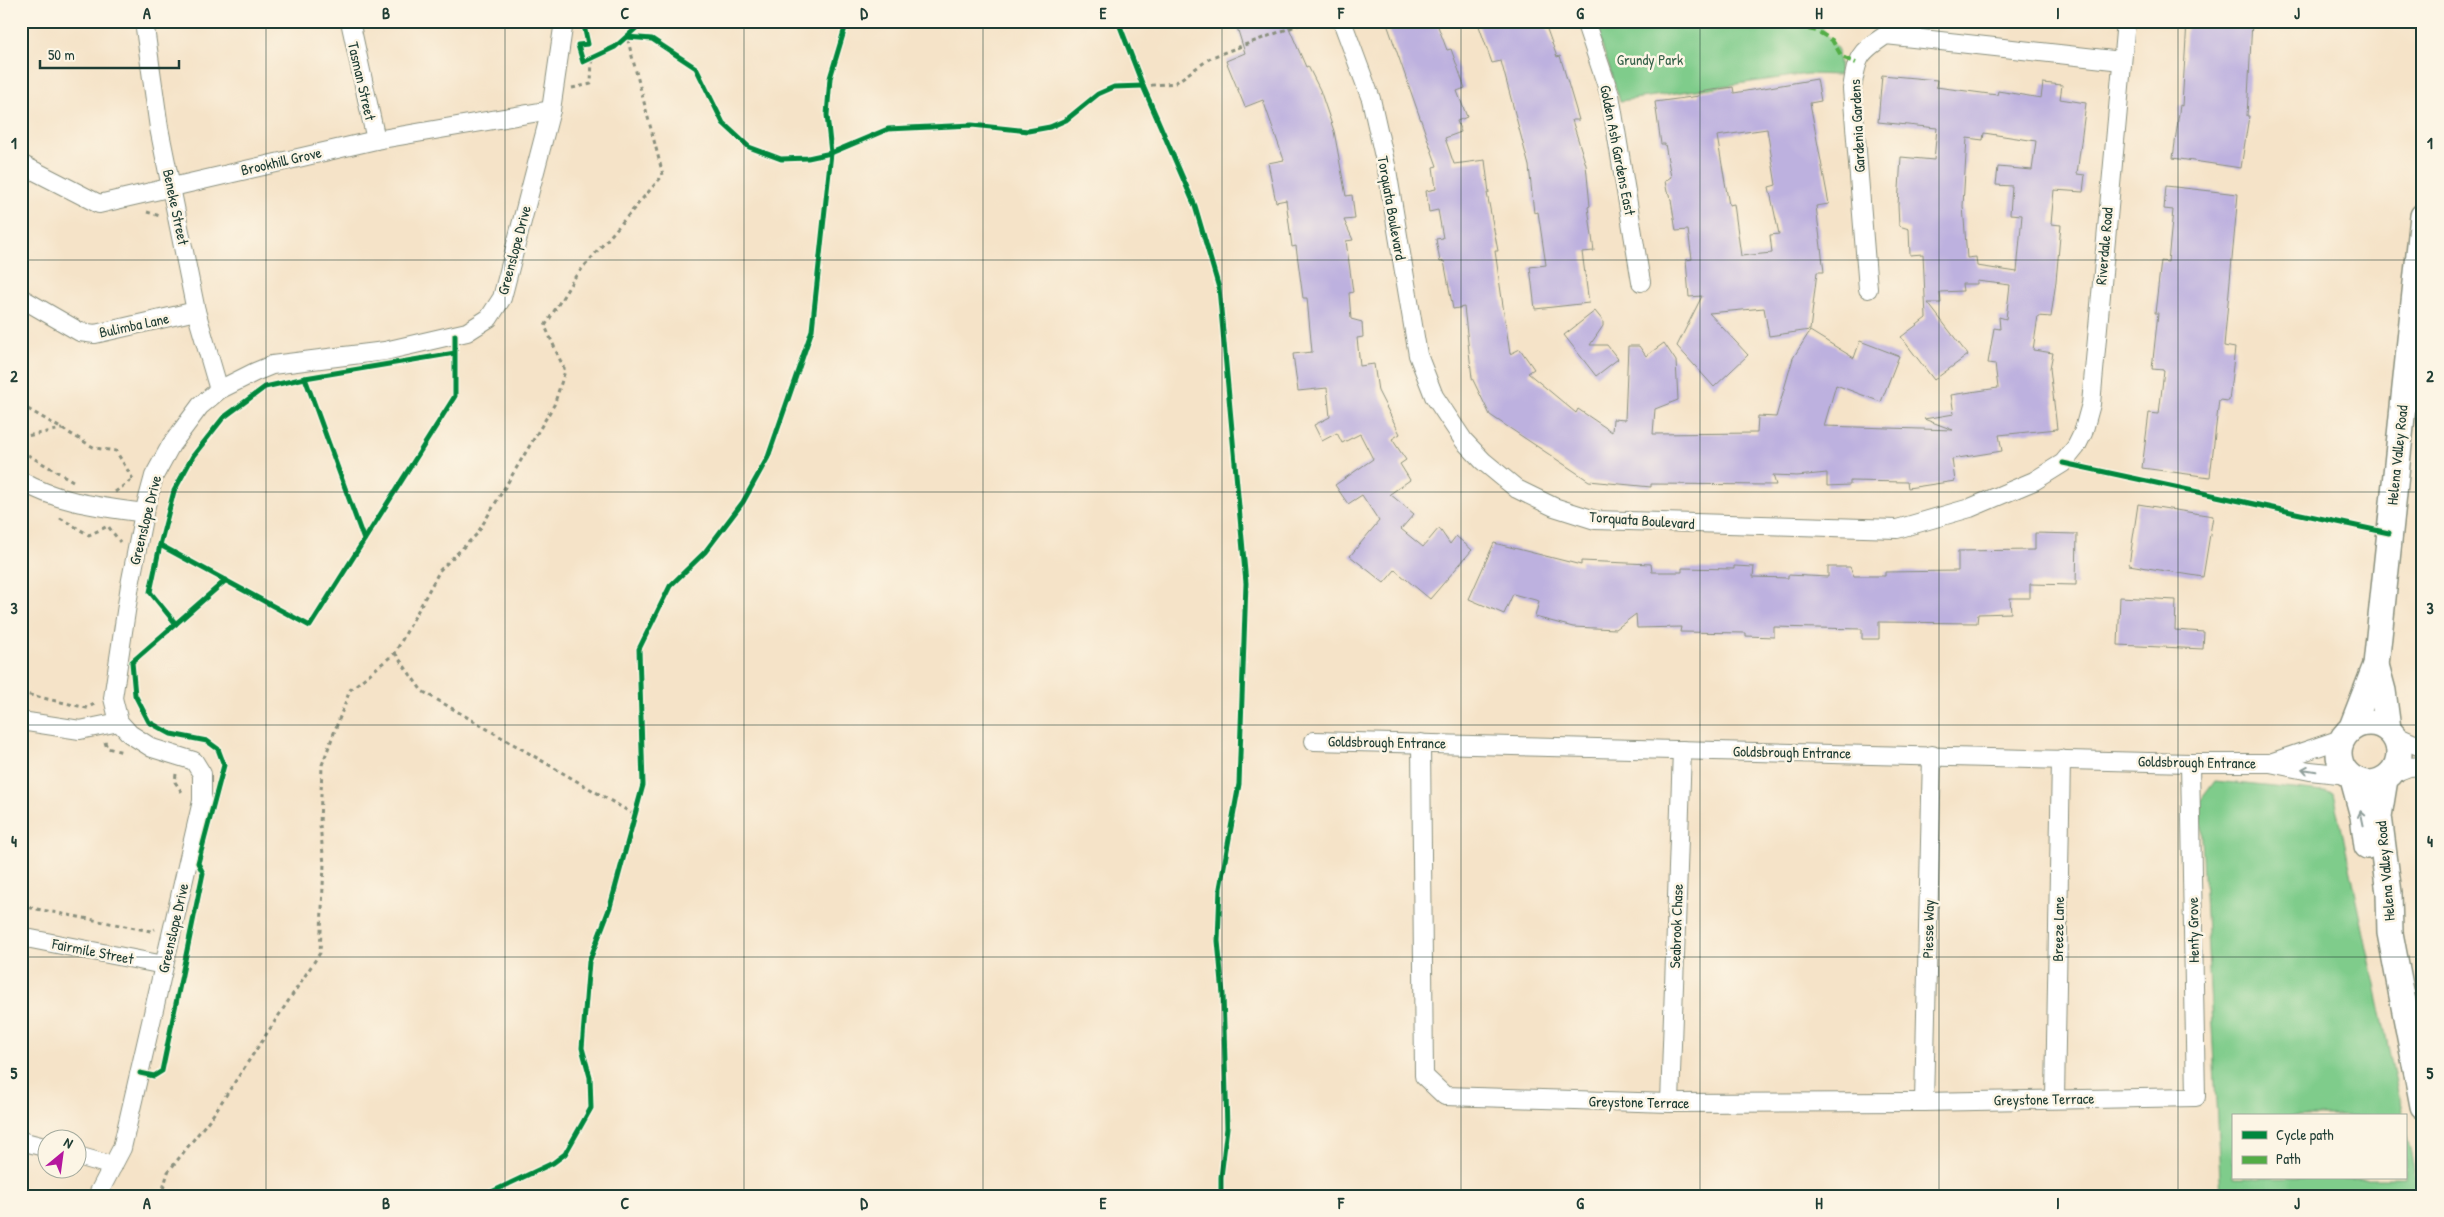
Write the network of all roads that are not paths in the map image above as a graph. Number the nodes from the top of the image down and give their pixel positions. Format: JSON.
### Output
{"nodes":[{"id":1,"x":144,"y":21,"type":"edge"},
{"id":2,"x":350,"y":21,"type":"edge"},
{"id":3,"x":564,"y":21,"type":"edge"},
{"id":4,"x":1342,"y":21,"type":"edge"},
{"id":5,"x":1584,"y":21,"type":"edge"},
{"id":6,"x":2126,"y":21,"type":"edge"},
{"id":7,"x":2122,"y":61,"type":"junction"},
{"id":8,"x":551,"y":110,"type":"junction"},
{"id":9,"x":376,"y":140,"type":"junction"},
{"id":10,"x":21,"y":164,"type":"edge"},
{"id":11,"x":172,"y":186,"type":"junction"},
{"id":12,"x":2423,"y":216,"type":"edge"},
{"id":13,"x":1641,"y":282,"type":"dead end"},
{"id":14,"x":1868,"y":289,"type":"dead end"},
{"id":15,"x":21,"y":298,"type":"edge"},
{"id":16,"x":196,"y":311,"type":"junction"},
{"id":17,"x":219,"y":390,"type":"junction"},
{"id":18,"x":2063,"y":463,"type":"joint"},
{"id":19,"x":21,"y":481,"type":"edge"},
{"id":20,"x":144,"y":513,"type":"junction"},
{"id":21,"x":2376,"y":665,"type":"junction"},
{"id":22,"x":21,"y":721,"type":"edge"},
{"id":23,"x":119,"y":722,"type":"junction"},
{"id":24,"x":2391,"y":732,"type":"junction"},
{"id":25,"x":2346,"y":733,"type":"junction"},
{"id":26,"x":1314,"y":741,"type":"dead end"},
{"id":27,"x":1421,"y":743,"type":"junction"},
{"id":28,"x":2423,"y":748,"type":"edge"},
{"id":29,"x":1682,"y":750,"type":"junction"},
{"id":30,"x":1932,"y":755,"type":"junction"},
{"id":31,"x":2060,"y":759,"type":"junction"},
{"id":32,"x":2190,"y":763,"type":"junction"},
{"id":33,"x":2270,"y":763,"type":"junction"},
{"id":34,"x":2423,"y":766,"type":"edge"},
{"id":35,"x":2350,"y":777,"type":"junction"},
{"id":36,"x":2388,"y":777,"type":"junction"},
{"id":37,"x":2390,"y":933,"type":"junction"},
{"id":38,"x":21,"y":937,"type":"edge"},
{"id":39,"x":164,"y":965,"type":"junction"},
{"id":40,"x":2196,"y":1097,"type":"joint"},
{"id":41,"x":2055,"y":1098,"type":"junction"},
{"id":42,"x":1924,"y":1102,"type":"junction"},
{"id":43,"x":1670,"y":1103,"type":"junction"},
{"id":44,"x":2423,"y":1106,"type":"edge"},
{"id":45,"x":21,"y":1141,"type":"edge"},
{"id":46,"x":38,"y":1145,"type":"edge"},
{"id":47,"x":88,"y":1159,"type":"edge"},
{"id":48,"x":113,"y":1166,"type":"junction"},
{"id":49,"x":97,"y":1196,"type":"edge"}],
"edges":[{"from":1,"to":11,"type":"street","name":"Beneke Street"},
{"from":2,"to":9,"type":"street","name":"Tasman Street"},
{"from":3,"to":8,"type":"street","name":"Greenslope Drive"},
{"from":4,"to":18,"type":"street","name":"Torquata Boulevard"},
{"from":5,"to":13,"type":"street","name":"Golden Ash Gardens East"},
{"from":6,"to":7,"type":"street","name":"Riverdale Road"},
{"from":7,"to":14,"type":"street","name":"Gardenia Gardens"},
{"from":7,"to":18,"type":"street","name":"Riverdale Road"},
{"from":8,"to":9,"type":"street","name":"Brookhill Grove"},
{"from":8,"to":17,"type":"street","name":"Greenslope Drive"},
{"from":9,"to":11,"type":"street","name":"Brookhill Grove"},
{"from":10,"to":11,"type":"street","name":"Brookhill Grove"},
{"from":11,"to":16,"type":"street","name":"Beneke Street"},
{"from":12,"to":21,"type":"street","name":"Helena Valley Road"},
{"from":15,"to":16,"type":"street","name":"Bulimba Lane"},
{"from":16,"to":17,"type":"street","name":"Beneke Street"},
{"from":17,"to":20,"type":"street","name":"Greenslope Drive"},
{"from":19,"to":20,"type":"street"},
{"from":20,"to":23,"type":"street","name":"Greenslope Drive"},
{"from":21,"to":24,"type":"street","name":"Helena Valley Road"},
{"from":21,"to":25,"type":"street","name":"Helena Valley Road"},
{"from":22,"to":23,"type":"street"},
{"from":23,"to":39,"type":"street","name":"Greenslope Drive"},
{"from":24,"to":25,"type":"street"},
{"from":24,"to":28,"type":"street"},
{"from":24,"to":36,"type":"street"},
{"from":25,"to":33,"type":"street","name":"Goldsbrough Entrance"},
{"from":25,"to":35,"type":"street"},
{"from":26,"to":27,"type":"street","name":"Goldsbrough Entrance"},
{"from":27,"to":29,"type":"street","name":"Goldsbrough Entrance"},
{"from":27,"to":43,"type":"street","name":"Greystone Terrace"},
{"from":29,"to":30,"type":"street","name":"Goldsbrough Entrance"},
{"from":29,"to":43,"type":"street","name":"Seabrook Chase"},
{"from":30,"to":31,"type":"street","name":"Goldsbrough Entrance"},
{"from":30,"to":42,"type":"street","name":"Piesse Way"},
{"from":31,"to":32,"type":"street","name":"Goldsbrough Entrance"},
{"from":31,"to":41,"type":"street","name":"Breeze Lane"},
{"from":32,"to":33,"type":"street","name":"Goldsbrough Entrance"},
{"from":32,"to":40,"type":"street","name":"Henty Grove"},
{"from":35,"to":33,"type":"street","name":"Goldsbrough Entrance","one_way":true},
{"from":34,"to":36,"type":"street"},
{"from":35,"to":36,"type":"street"},
{"from":37,"to":35,"type":"street","name":"Helena Valley Road","one_way":true},
{"from":36,"to":37,"type":"street","name":"Helena Valley Road"},
{"from":37,"to":44,"type":"street","name":"Helena Valley Road"},
{"from":38,"to":39,"type":"street","name":"Fairmile Street"},
{"from":39,"to":48,"type":"street","name":"Greenslope Drive"},
{"from":40,"to":41,"type":"street","name":"Greystone Terrace"},
{"from":41,"to":42,"type":"street","name":"Greystone Terrace"},
{"from":42,"to":43,"type":"street","name":"Greystone Terrace"},
{"from":45,"to":46,"type":"street"},
{"from":47,"to":48,"type":"street"},
{"from":48,"to":49,"type":"street","name":"Greenslope Drive"}]}
